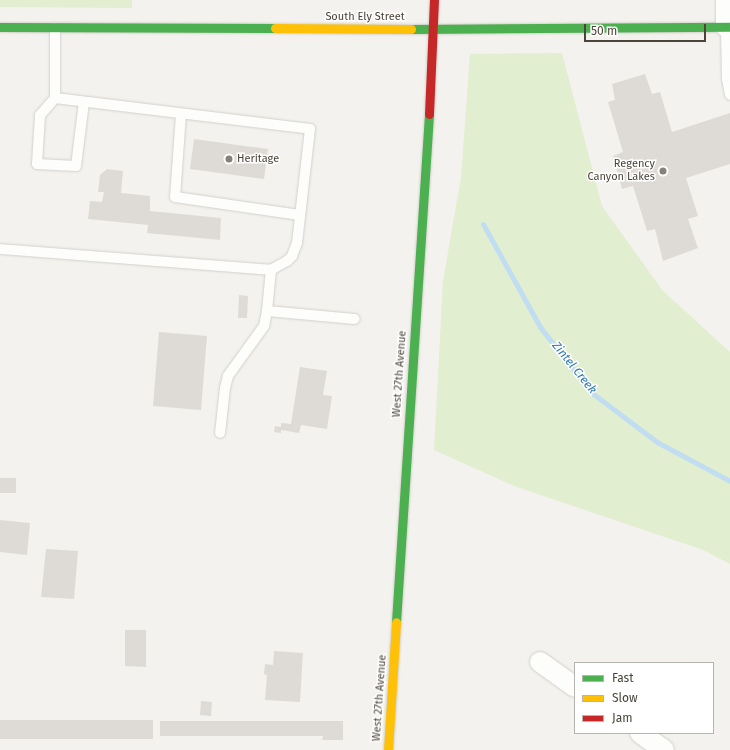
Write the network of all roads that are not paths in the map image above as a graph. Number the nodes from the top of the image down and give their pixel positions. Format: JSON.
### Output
{"nodes":[{"id":1,"x":434,"y":0,"type":"edge"},
{"id":2,"x":726,"y":0,"type":"edge"},
{"id":3,"x":0,"y":27,"type":"edge"},
{"id":4,"x":728,"y":27,"type":"edge"},
{"id":5,"x":55,"y":28,"type":"junction"},
{"id":6,"x":433,"y":29,"type":"junction"},
{"id":7,"x":729,"y":79,"type":"edge"},
{"id":8,"x":730,"y":95,"type":"edge"},
{"id":9,"x":55,"y":98,"type":"junction"},
{"id":10,"x":84,"y":102,"type":"junction"},
{"id":11,"x":181,"y":114,"type":"junction"},
{"id":12,"x":300,"y":215,"type":"junction"},
{"id":13,"x":0,"y":249,"type":"edge"},
{"id":14,"x":272,"y":270,"type":"junction"},
{"id":15,"x":267,"y":311,"type":"junction"},
{"id":16,"x":355,"y":319,"type":"dead end"},
{"id":17,"x":220,"y":433,"type":"dead end"},
{"id":18,"x":540,"y":662,"type":"dead end"},
{"id":19,"x":574,"y":686,"type":"edge"},
{"id":20,"x":641,"y":734,"type":"edge"},
{"id":21,"x":388,"y":750,"type":"edge"},
{"id":22,"x":664,"y":750,"type":"edge"}],
"edges":[{"from":1,"to":6,"type":"main road","name":"West 27th Avenue"},
{"from":2,"to":4,"type":"street"},
{"from":3,"to":5,"type":"main road","name":"South Ely Street"},
{"from":4,"to":6,"type":"main road","name":"South Ely Street"},
{"from":4,"to":7,"type":"lane"},
{"from":5,"to":6,"type":"main road","name":"South Ely Street"},
{"from":5,"to":9,"type":"lane"},
{"from":6,"to":21,"type":"main road","name":"West 27th Avenue"},
{"from":7,"to":8,"type":"lane"},
{"from":9,"to":10,"type":"lane"},
{"from":9,"to":10,"type":"lane"},
{"from":10,"to":11,"type":"lane"},
{"from":11,"to":12,"type":"lane"},
{"from":11,"to":12,"type":"lane"},
{"from":12,"to":14,"type":"lane"},
{"from":13,"to":14,"type":"lane"},
{"from":14,"to":15,"type":"lane"},
{"from":15,"to":16,"type":"lane"},
{"from":15,"to":17,"type":"lane"},
{"from":18,"to":19,"type":"street"},
{"from":20,"to":22,"type":"street"}]}
